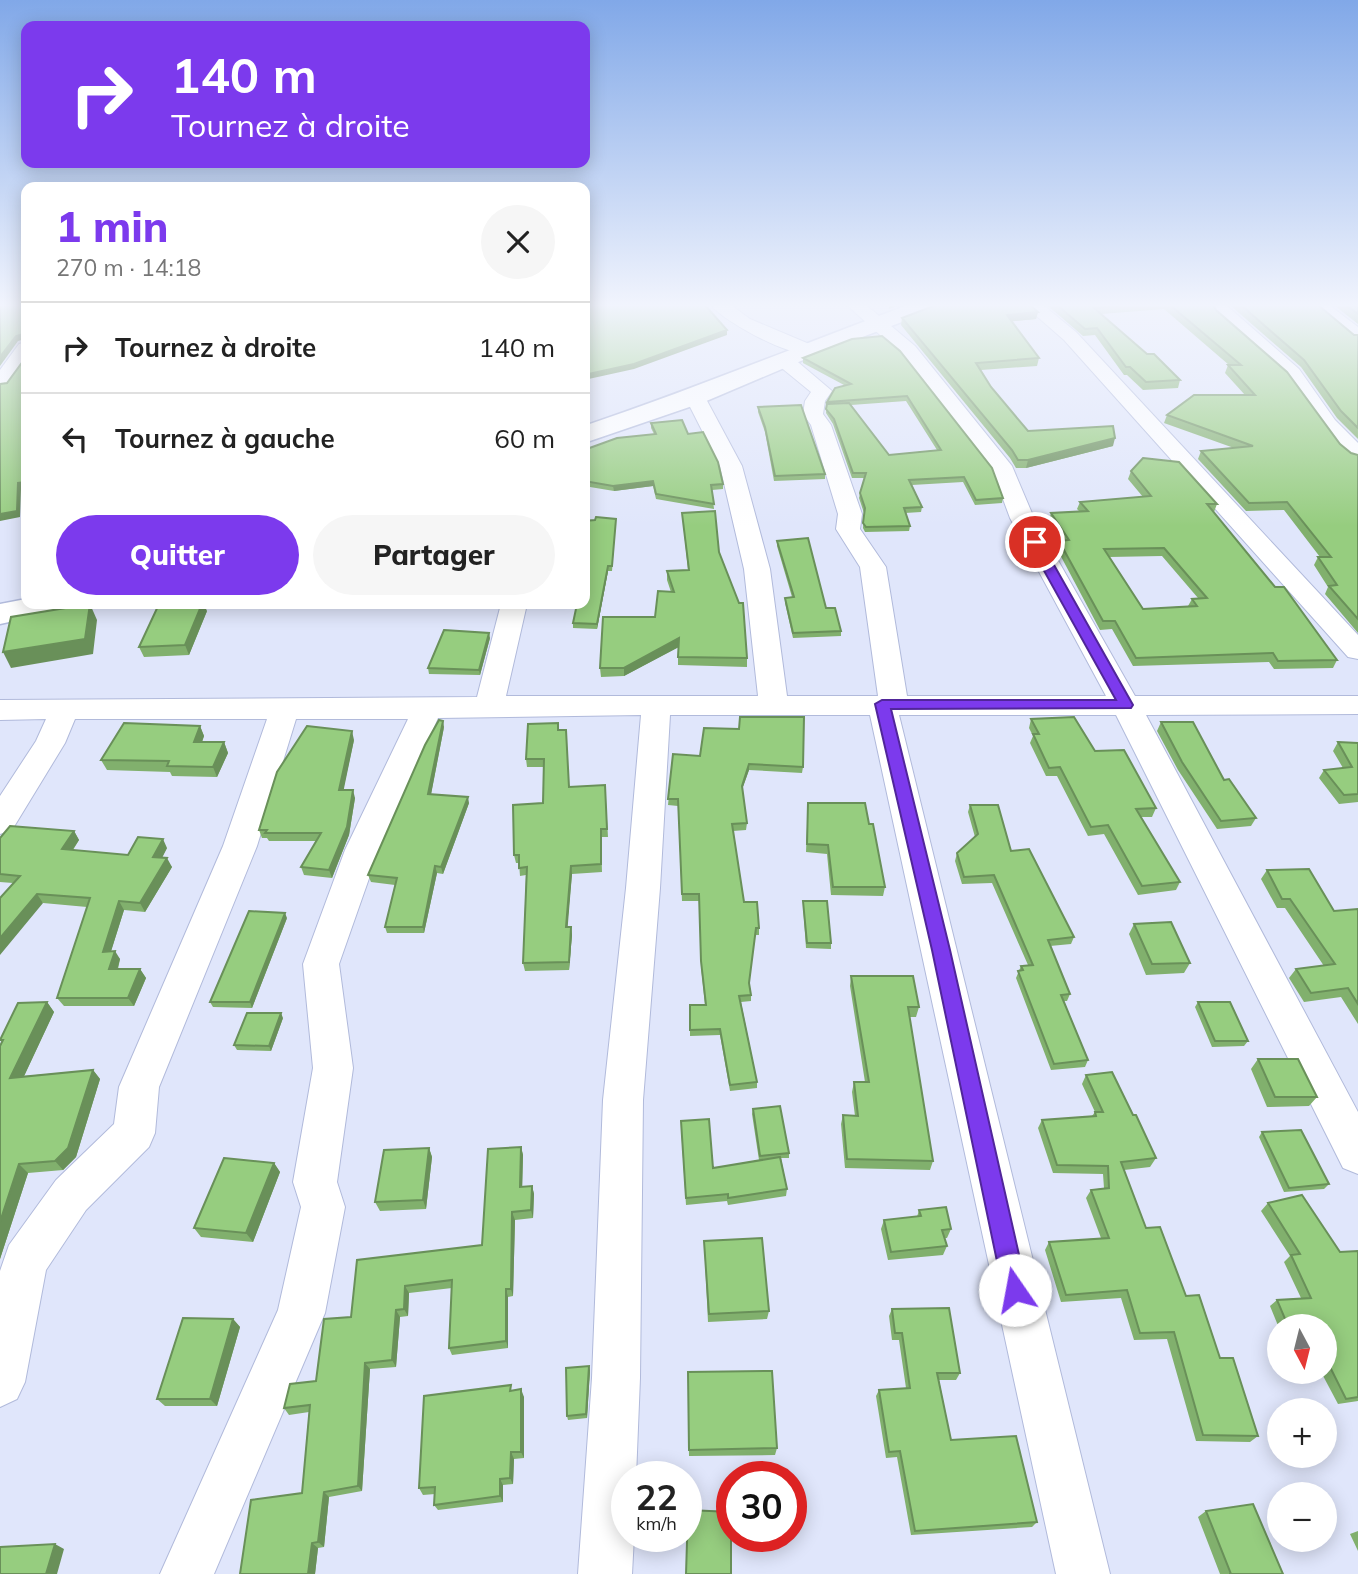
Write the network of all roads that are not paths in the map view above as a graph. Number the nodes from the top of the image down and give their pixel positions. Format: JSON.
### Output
{"nodes":[{"id":1,"x":741,"y":378,"type":"edge"},
{"id":2,"x":809,"y":378,"type":"edge"},
{"id":3,"x":931,"y":378,"type":"edge"},
{"id":4,"x":1109,"y":378,"type":"edge"},
{"id":5,"x":1296,"y":378,"type":"edge"},
{"id":6,"x":695,"y":397,"type":"junction"},
{"id":7,"x":590,"y":430,"type":"edge"},
{"id":8,"x":1358,"y":456,"type":"edge"},
{"id":9,"x":21,"y":609,"type":"edge"},
{"id":10,"x":513,"y":609,"type":"edge"},
{"id":11,"x":0,"y":614,"type":"edge"},
{"id":12,"x":1358,"y":651,"type":"edge"},
{"id":13,"x":774,"y":705,"type":"junction"},
{"id":14,"x":888,"y":705,"type":"junction"},
{"id":15,"x":1126,"y":705,"type":"junction"},
{"id":16,"x":1358,"y":705,"type":"edge"},
{"id":17,"x":489,"y":706,"type":"junction"},
{"id":18,"x":656,"y":706,"type":"junction"},
{"id":19,"x":285,"y":708,"type":"junction"},
{"id":20,"x":428,"y":709,"type":"junction"},
{"id":21,"x":0,"y":710,"type":"edge"},
{"id":22,"x":65,"y":710,"type":"junction"},
{"id":23,"x":0,"y":822,"type":"edge"},
{"id":24,"x":1358,"y":1154,"type":"edge"},
{"id":25,"x":0,"y":1382,"type":"edge"},
{"id":26,"x":187,"y":1574,"type":"edge"},
{"id":27,"x":605,"y":1574,"type":"edge"},
{"id":28,"x":1083,"y":1574,"type":"edge"}],
"edges":[{"from":1,"to":6,"type":"highway"},
{"from":2,"to":14,"type":"street"},
{"from":3,"to":15,"type":"street"},
{"from":4,"to":12,"type":"street"},
{"from":5,"to":8,"type":"street"},
{"from":6,"to":7,"type":"highway"},
{"from":6,"to":13,"type":"street"},
{"from":9,"to":11,"type":"highway"},
{"from":10,"to":17,"type":"street"},
{"from":13,"to":14,"type":"street"},
{"from":13,"to":18,"type":"street"},
{"from":14,"to":15,"type":"street"},
{"from":14,"to":28,"type":"street"},
{"from":15,"to":16,"type":"street"},
{"from":15,"to":24,"type":"street"},
{"from":17,"to":18,"type":"street"},
{"from":17,"to":20,"type":"street"},
{"from":18,"to":27,"type":"street"},
{"from":19,"to":20,"type":"street"},
{"from":19,"to":22,"type":"street"},
{"from":19,"to":25,"type":"street"},
{"from":20,"to":26,"type":"street"},
{"from":21,"to":22,"type":"street"},
{"from":22,"to":23,"type":"street"}]}
